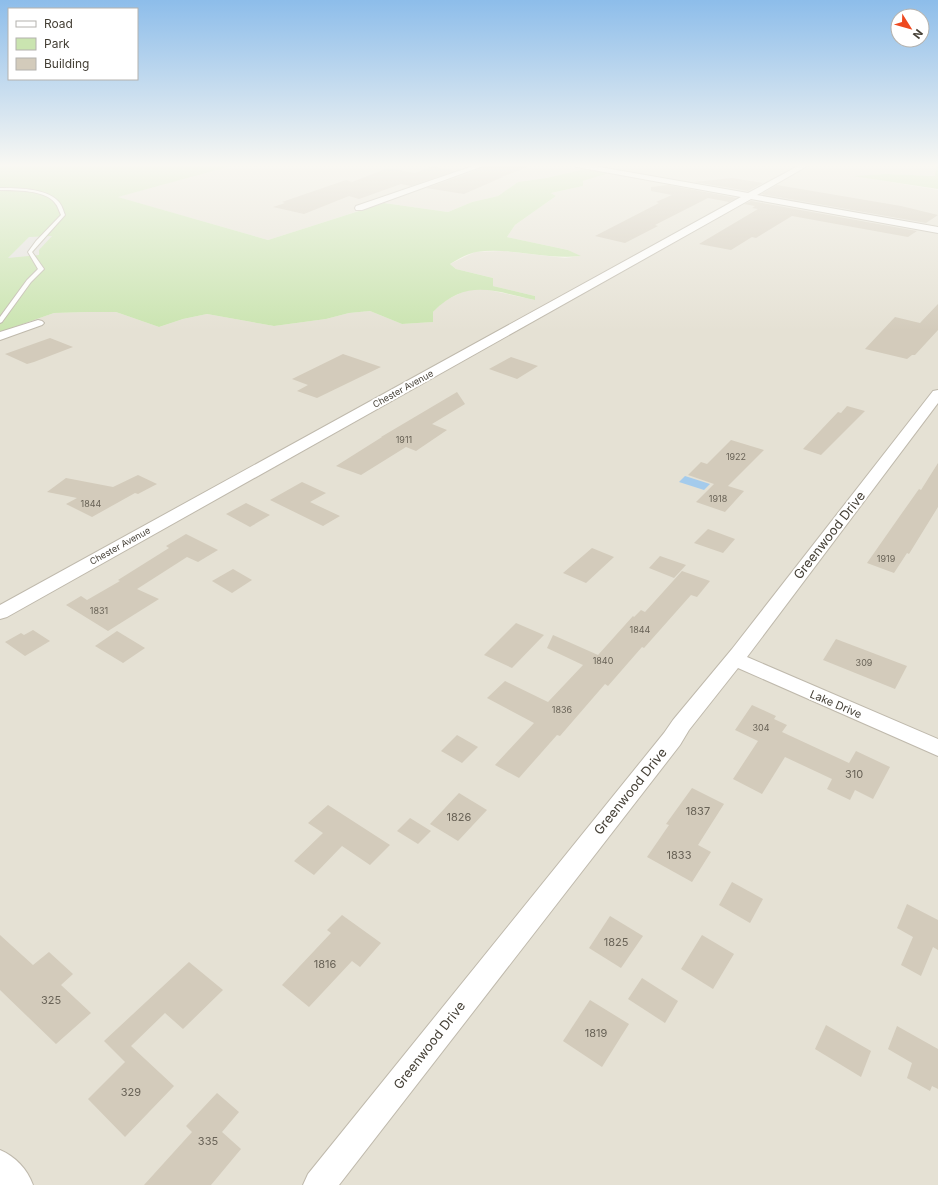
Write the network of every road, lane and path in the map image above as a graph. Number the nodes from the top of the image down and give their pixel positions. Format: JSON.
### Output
{"nodes":[{"id":1,"x":59,"y":220,"type":"edge"},
{"id":2,"x":705,"y":220,"type":"edge"},
{"id":3,"x":884,"y":220,"type":"edge"},
{"id":4,"x":938,"y":230,"type":"edge"},
{"id":5,"x":0,"y":321,"type":"edge"},
{"id":6,"x":38,"y":323,"type":"dead end"},
{"id":7,"x":0,"y":336,"type":"edge"},
{"id":8,"x":938,"y":394,"type":"edge"},
{"id":9,"x":0,"y":613,"type":"edge"},
{"id":10,"x":734,"y":659,"type":"junction"},
{"id":11,"x":938,"y":748,"type":"edge"},
{"id":12,"x":0,"y":1166,"type":"edge"},
{"id":13,"x":17,"y":1185,"type":"edge"},
{"id":14,"x":319,"y":1185,"type":"edge"}],
"edges":[{"from":1,"to":5,"type":"lane"},
{"from":2,"to":9,"type":"street","name":"Chester Avenue"},
{"from":3,"to":4,"type":"street"},
{"from":6,"to":7,"type":"street"},
{"from":8,"to":10,"type":"street","name":"Greenwood Drive"},
{"from":10,"to":11,"type":"street","name":"Lake Drive"},
{"from":10,"to":14,"type":"street","name":"Greenwood Drive"},
{"from":12,"to":13,"type":"street"}]}
